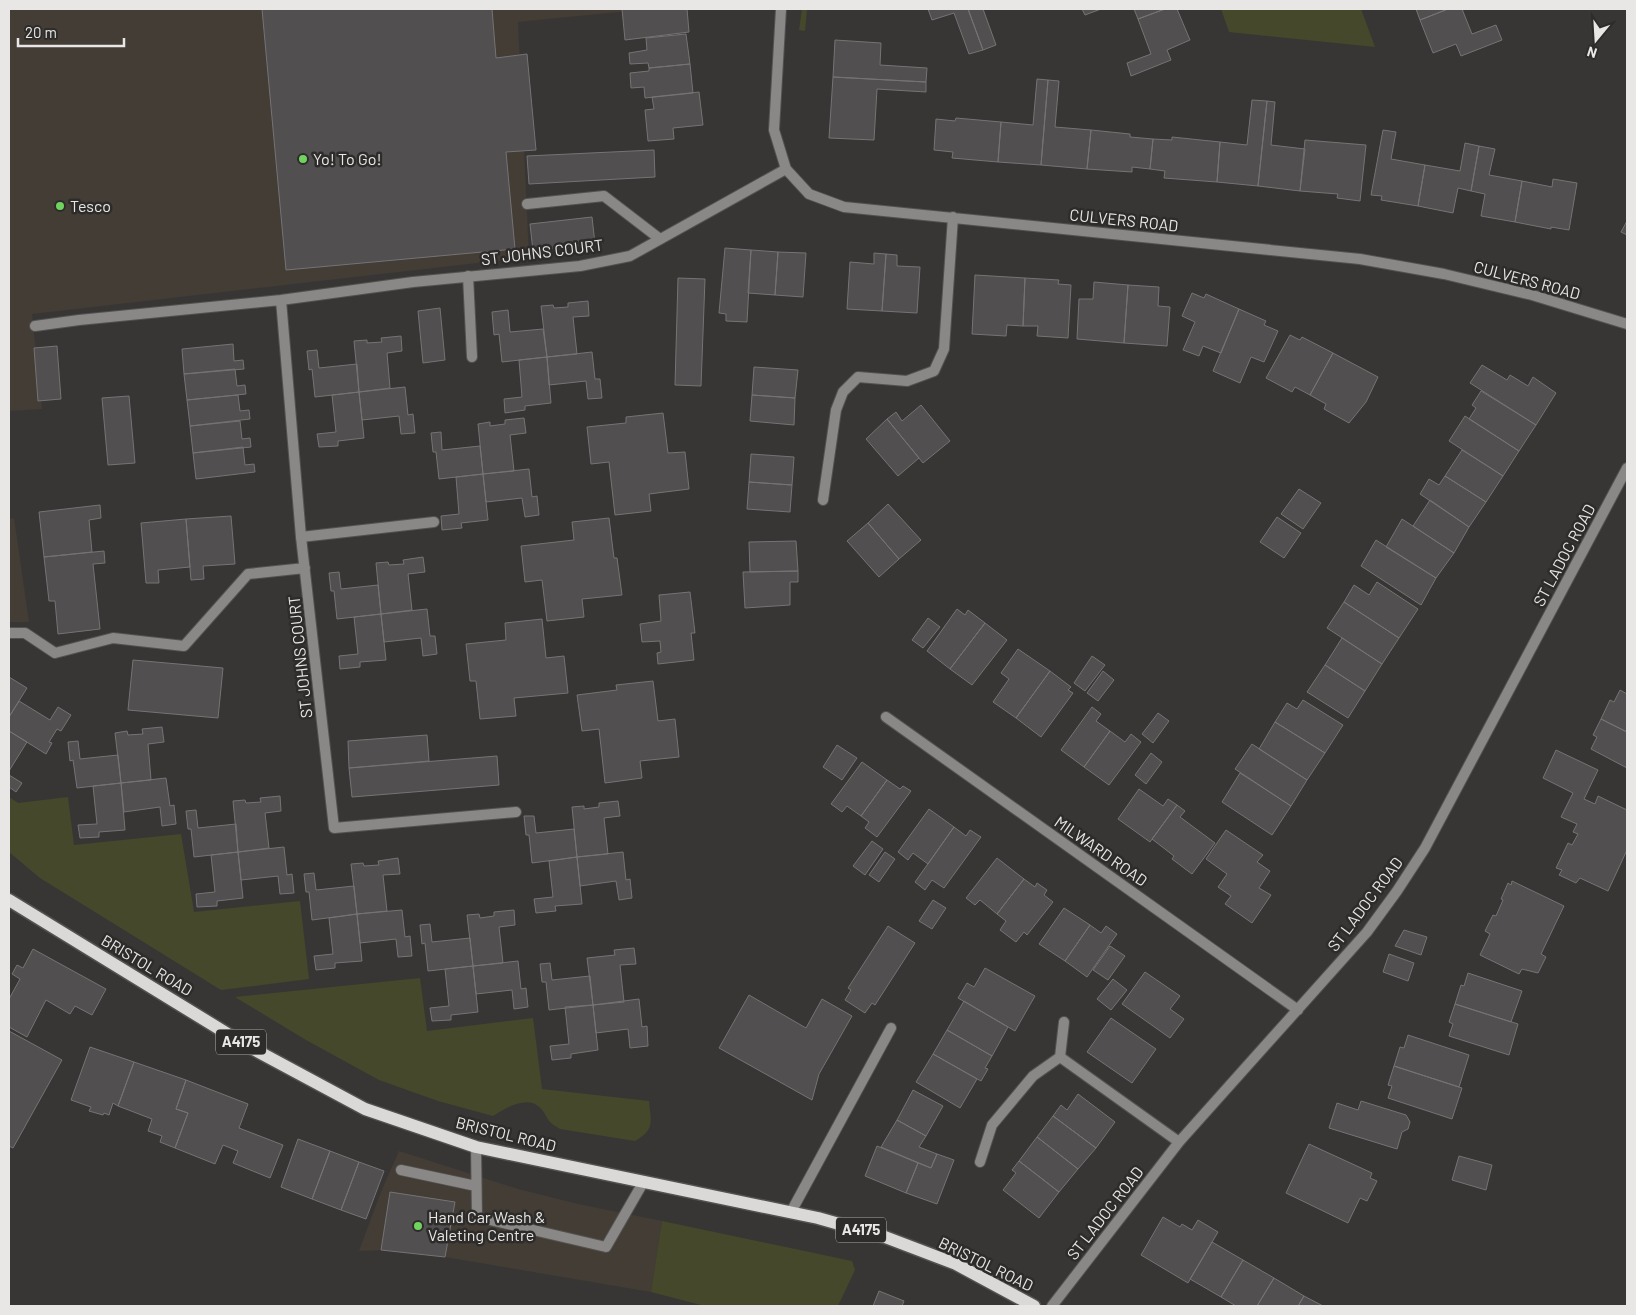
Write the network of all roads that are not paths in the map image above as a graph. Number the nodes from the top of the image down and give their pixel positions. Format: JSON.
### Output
{"nodes":[{"id":1,"x":781,"y":9,"type":"edge"},
{"id":2,"x":786,"y":169,"type":"junction"},
{"id":3,"x":527,"y":204,"type":"dead end"},
{"id":4,"x":953,"y":217,"type":"junction"},
{"id":5,"x":660,"y":239,"type":"junction"},
{"id":6,"x":468,"y":276,"type":"junction"},
{"id":7,"x":281,"y":300,"type":"junction"},
{"id":8,"x":1627,"y":324,"type":"edge"},
{"id":9,"x":36,"y":326,"type":"dead end"},
{"id":10,"x":472,"y":357,"type":"dead end"},
{"id":11,"x":1627,"y":468,"type":"edge"},
{"id":12,"x":823,"y":500,"type":"dead end"},
{"id":13,"x":434,"y":522,"type":"dead end"},
{"id":14,"x":302,"y":537,"type":"junction"},
{"id":15,"x":305,"y":568,"type":"junction"},
{"id":16,"x":9,"y":633,"type":"edge"},
{"id":17,"x":886,"y":717,"type":"dead end"},
{"id":18,"x":516,"y":812,"type":"dead end"},
{"id":19,"x":9,"y":900,"type":"edge"},
{"id":20,"x":1298,"y":1010,"type":"junction"},
{"id":21,"x":1064,"y":1022,"type":"dead end"},
{"id":22,"x":891,"y":1028,"type":"dead end"},
{"id":23,"x":1060,"y":1057,"type":"junction"},
{"id":24,"x":1179,"y":1142,"type":"junction"},
{"id":25,"x":476,"y":1147,"type":"junction"},
{"id":26,"x":980,"y":1162,"type":"dead end"},
{"id":27,"x":401,"y":1170,"type":"dead end"},
{"id":28,"x":644,"y":1181,"type":"junction"},
{"id":29,"x":476,"y":1186,"type":"junction"},
{"id":30,"x":791,"y":1212,"type":"junction"},
{"id":31,"x":1034,"y":1306,"type":"edge"},
{"id":32,"x":1052,"y":1306,"type":"edge"}],
"edges":[{"from":1,"to":2,"type":"street","name":"CULVERS ROAD"},
{"from":2,"to":4,"type":"street","name":"CULVERS ROAD"},
{"from":2,"to":5,"type":"street","name":"ST JOHNS COURT"},
{"from":3,"to":5,"type":"street"},
{"from":4,"to":8,"type":"street","name":"CULVERS ROAD"},
{"from":4,"to":12,"type":"street"},
{"from":5,"to":6,"type":"street","name":"ST JOHNS COURT"},
{"from":6,"to":7,"type":"street","name":"ST JOHNS COURT"},
{"from":6,"to":10,"type":"street"},
{"from":7,"to":9,"type":"street","name":"ST JOHNS COURT"},
{"from":7,"to":14,"type":"street","name":"ST JOHNS COURT"},
{"from":11,"to":20,"type":"street","name":"ST LADOC ROAD"},
{"from":13,"to":14,"type":"street"},
{"from":14,"to":15,"type":"street","name":"ST JOHNS COURT"},
{"from":15,"to":16,"type":"street"},
{"from":15,"to":18,"type":"street","name":"ST JOHNS COURT"},
{"from":17,"to":20,"type":"street","name":"MILWARD ROAD"},
{"from":19,"to":25,"type":"main road","name":"BRISTOL ROAD","number":"A4175"},
{"from":20,"to":24,"type":"street","name":"ST LADOC ROAD"},
{"from":21,"to":23,"type":"street"},
{"from":22,"to":30,"type":"street"},
{"from":23,"to":24,"type":"street"},
{"from":23,"to":26,"type":"street"},
{"from":24,"to":32,"type":"street","name":"ST LADOC ROAD"},
{"from":25,"to":28,"type":"main road","name":"BRISTOL ROAD","number":"A4175"},
{"from":25,"to":29,"type":"street"},
{"from":27,"to":29,"type":"street"},
{"from":28,"to":29,"type":"street"},
{"from":28,"to":30,"type":"main road","name":"BRISTOL ROAD","number":"A4175"},
{"from":30,"to":31,"type":"main road","name":"BRISTOL ROAD","number":"A4175"}]}
